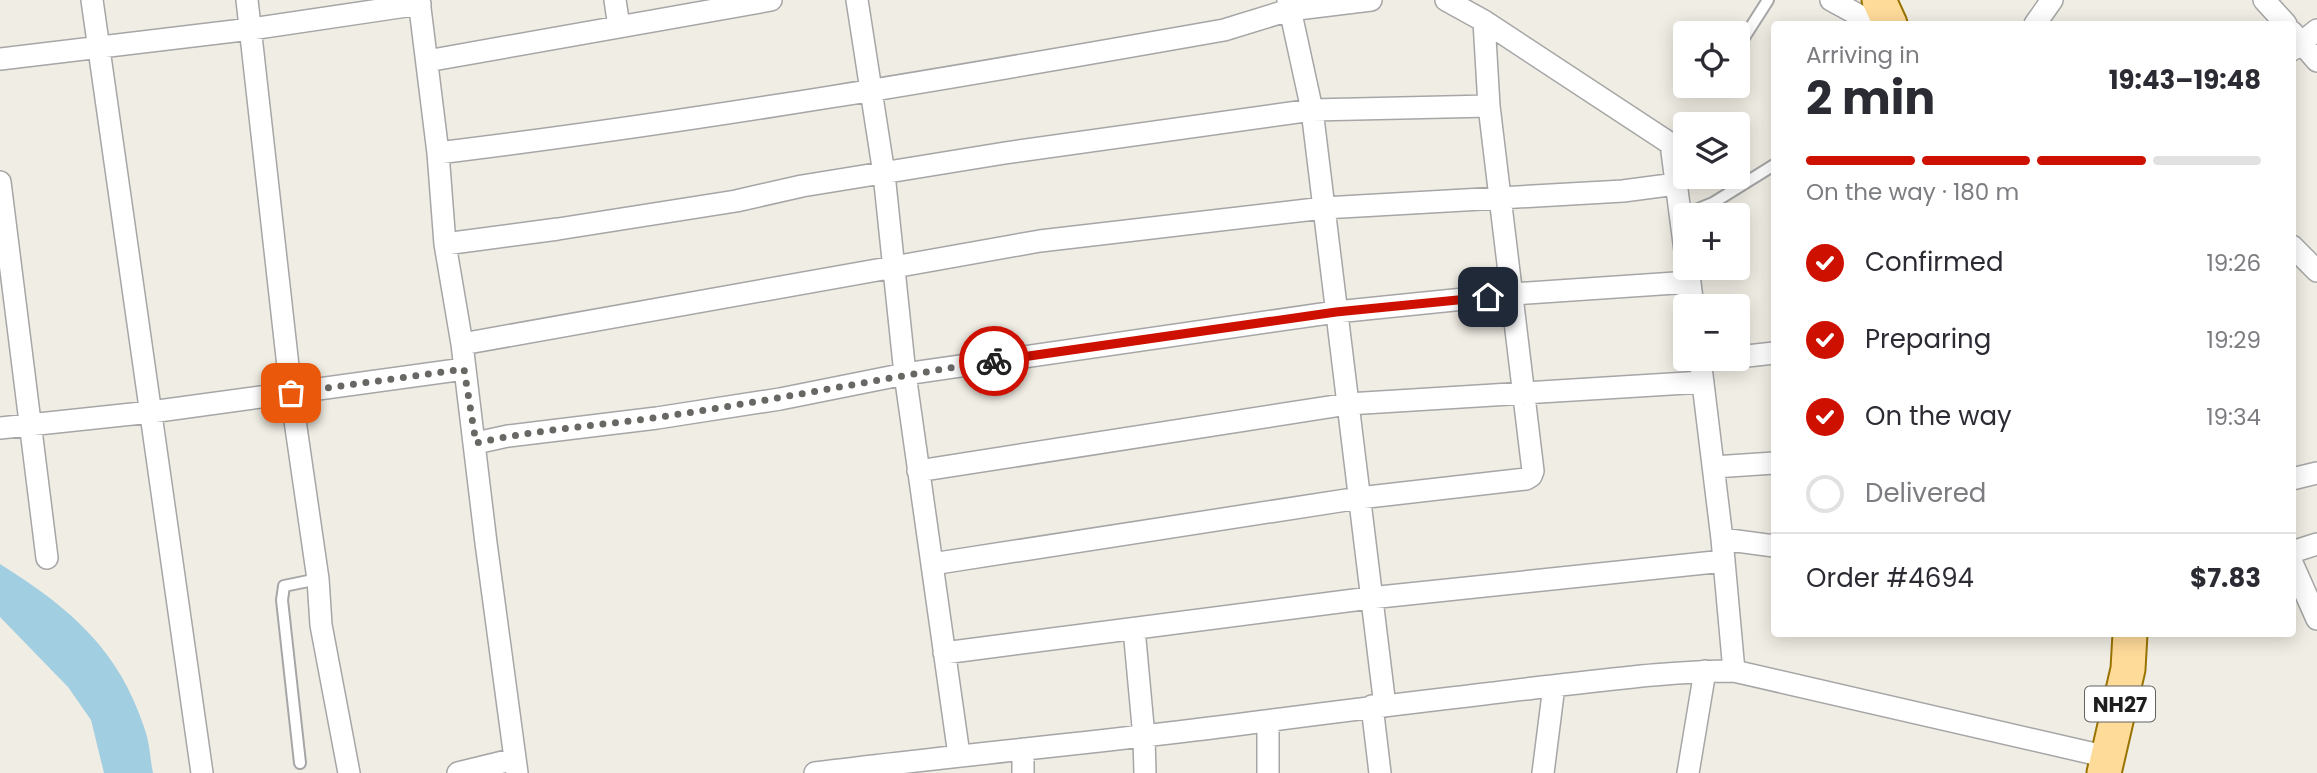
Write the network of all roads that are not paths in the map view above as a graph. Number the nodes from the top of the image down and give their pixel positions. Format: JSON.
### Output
{"nodes":[{"id":1,"x":92,"y":0,"type":"edge"},
{"id":2,"x":247,"y":0,"type":"edge"},
{"id":3,"x":615,"y":0,"type":"edge"},
{"id":4,"x":771,"y":0,"type":"edge"},
{"id":5,"x":857,"y":0,"type":"edge"},
{"id":6,"x":1371,"y":0,"type":"edge"},
{"id":7,"x":1446,"y":0,"type":"edge"},
{"id":8,"x":1768,"y":0,"type":"edge"},
{"id":9,"x":1831,"y":0,"type":"edge"},
{"id":10,"x":1879,"y":0,"type":"edge"},
{"id":11,"x":2052,"y":0,"type":"edge"},
{"id":12,"x":2264,"y":0,"type":"edge"},
{"id":13,"x":420,"y":2,"type":"edge"},
{"id":14,"x":1288,"y":5,"type":"edge"},
{"id":15,"x":697,"y":6,"type":"edge"},
{"id":16,"x":1484,"y":21,"type":"junction"},
{"id":17,"x":1870,"y":21,"type":"edge"},
{"id":18,"x":1889,"y":21,"type":"edge"},
{"id":19,"x":2037,"y":21,"type":"edge"},
{"id":20,"x":2283,"y":21,"type":"edge"},
{"id":21,"x":619,"y":27,"type":"junction"},
{"id":22,"x":1750,"y":28,"type":"edge"},
{"id":23,"x":251,"y":29,"type":"junction"},
{"id":24,"x":2301,"y":38,"type":"edge"},
{"id":25,"x":97,"y":47,"type":"junction"},
{"id":26,"x":0,"y":59,"type":"edge"},
{"id":27,"x":427,"y":61,"type":"junction"},
{"id":28,"x":2317,"y":61,"type":"edge"},
{"id":29,"x":870,"y":91,"type":"junction"},
{"id":30,"x":1489,"y":106,"type":"junction"},
{"id":31,"x":1312,"y":110,"type":"junction"},
{"id":32,"x":438,"y":153,"type":"junction"},
{"id":33,"x":1673,"y":160,"type":"edge"},
{"id":34,"x":1771,"y":167,"type":"edge"},
{"id":35,"x":884,"y":174,"type":"junction"},
{"id":36,"x":0,"y":182,"type":"edge"},
{"id":37,"x":1673,"y":184,"type":"edge"},
{"id":38,"x":1501,"y":199,"type":"junction"},
{"id":39,"x":1713,"y":203,"type":"edge"},
{"id":40,"x":1324,"y":208,"type":"junction"},
{"id":41,"x":445,"y":244,"type":"junction"},
{"id":42,"x":2296,"y":250,"type":"edge"},
{"id":43,"x":894,"y":267,"type":"junction"},
{"id":44,"x":2317,"y":271,"type":"edge"},
{"id":45,"x":1673,"y":277,"type":"edge"},
{"id":46,"x":1513,"y":294,"type":"junction"},
{"id":47,"x":1336,"y":312,"type":"junction"},
{"id":48,"x":462,"y":344,"type":"junction"},
{"id":49,"x":1771,"y":353,"type":"edge"},
{"id":50,"x":1750,"y":356,"type":"edge"},
{"id":51,"x":464,"y":369,"type":"junction"},
{"id":52,"x":1679,"y":371,"type":"edge"},
{"id":53,"x":1701,"y":371,"type":"edge"},
{"id":54,"x":905,"y":374,"type":"junction"},
{"id":55,"x":1525,"y":392,"type":"junction"},
{"id":56,"x":291,"y":393,"type":"junction"},
{"id":57,"x":1348,"y":404,"type":"junction"},
{"id":58,"x":151,"y":412,"type":"junction"},
{"id":59,"x":30,"y":425,"type":"junction"},
{"id":60,"x":0,"y":428,"type":"edge"},
{"id":61,"x":476,"y":443,"type":"junction"},
{"id":62,"x":1771,"y":463,"type":"edge"},
{"id":63,"x":1714,"y":467,"type":"junction"},
{"id":64,"x":918,"y":471,"type":"junction"},
{"id":65,"x":2317,"y":473,"type":"edge"},
{"id":66,"x":2296,"y":478,"type":"edge"},
{"id":67,"x":1359,"y":498,"type":"junction"},
{"id":68,"x":1722,"y":539,"type":"junction"},
{"id":69,"x":2317,"y":544,"type":"edge"},
{"id":70,"x":1771,"y":546,"type":"edge"},
{"id":71,"x":2296,"y":551,"type":"edge"},
{"id":72,"x":47,"y":558,"type":"dead end"},
{"id":73,"x":1724,"y":561,"type":"junction"},
{"id":74,"x":932,"y":564,"type":"junction"},
{"id":75,"x":2296,"y":572,"type":"edge"},
{"id":76,"x":318,"y":579,"type":"junction"},
{"id":77,"x":1370,"y":598,"type":"junction"},
{"id":78,"x":2317,"y":619,"type":"edge"},
{"id":79,"x":1134,"y":629,"type":"junction"},
{"id":80,"x":2130,"y":637,"type":"edge"},
{"id":81,"x":944,"y":653,"type":"junction"},
{"id":82,"x":1705,"y":671,"type":"junction"},
{"id":83,"x":1734,"y":671,"type":"junction"},
{"id":84,"x":1554,"y":686,"type":"junction"},
{"id":85,"x":1378,"y":706,"type":"junction"},
{"id":86,"x":1268,"y":721,"type":"junction"},
{"id":87,"x":1144,"y":737,"type":"junction"},
{"id":88,"x":1023,"y":749,"type":"junction"},
{"id":89,"x":959,"y":755,"type":"junction"},
{"id":90,"x":300,"y":763,"type":"dead end"},
{"id":91,"x":2106,"y":765,"type":"edge"},
{"id":92,"x":516,"y":766,"type":"edge"},
{"id":93,"x":898,"y":768,"type":"edge"},
{"id":94,"x":202,"y":773,"type":"edge"},
{"id":95,"x":349,"y":773,"type":"edge"},
{"id":96,"x":458,"y":773,"type":"edge"},
{"id":97,"x":815,"y":773,"type":"edge"},
{"id":98,"x":1023,"y":773,"type":"edge"},
{"id":99,"x":1145,"y":773,"type":"edge"},
{"id":100,"x":1268,"y":773,"type":"edge"},
{"id":101,"x":1380,"y":773,"type":"edge"},
{"id":102,"x":1543,"y":773,"type":"edge"},
{"id":103,"x":1688,"y":773,"type":"edge"}],
"edges":[{"from":1,"to":25,"type":"street"},
{"from":2,"to":23,"type":"street"},
{"from":3,"to":21,"type":"street"},
{"from":4,"to":15,"type":"street"},
{"from":5,"to":29,"type":"street"},
{"from":6,"to":14,"type":"street"},
{"from":7,"to":16,"type":"street"},
{"from":8,"to":22,"type":"lane"},
{"from":9,"to":17,"type":"street"},
{"from":10,"to":18,"type":"main road"},
{"from":11,"to":19,"type":"street"},
{"from":12,"to":20,"type":"street"},
{"from":13,"to":23,"type":"street"},
{"from":13,"to":27,"type":"street"},
{"from":14,"to":29,"type":"street"},
{"from":14,"to":31,"type":"street"},
{"from":15,"to":21,"type":"street"},
{"from":16,"to":30,"type":"street"},
{"from":16,"to":33,"type":"street"},
{"from":21,"to":27,"type":"street"},
{"from":23,"to":25,"type":"street"},
{"from":23,"to":56,"type":"street"},
{"from":24,"to":28,"type":"street"},
{"from":25,"to":26,"type":"street"},
{"from":25,"to":58,"type":"street"},
{"from":27,"to":32,"type":"street"},
{"from":29,"to":32,"type":"street"},
{"from":29,"to":35,"type":"street"},
{"from":30,"to":31,"type":"street"},
{"from":30,"to":38,"type":"street"},
{"from":31,"to":35,"type":"street"},
{"from":31,"to":40,"type":"street"},
{"from":32,"to":41,"type":"street"},
{"from":34,"to":39,"type":"lane"},
{"from":35,"to":41,"type":"street"},
{"from":35,"to":43,"type":"street"},
{"from":36,"to":59,"type":"street"},
{"from":37,"to":38,"type":"street"},
{"from":38,"to":40,"type":"street"},
{"from":38,"to":46,"type":"street"},
{"from":40,"to":43,"type":"street"},
{"from":40,"to":47,"type":"street"},
{"from":41,"to":48,"type":"street"},
{"from":42,"to":44,"type":"street"},
{"from":43,"to":48,"type":"street"},
{"from":43,"to":54,"type":"street"},
{"from":45,"to":46,"type":"street"},
{"from":46,"to":47,"type":"street"},
{"from":46,"to":55,"type":"street"},
{"from":47,"to":54,"type":"street"},
{"from":47,"to":57,"type":"street"},
{"from":48,"to":51,"type":"street"},
{"from":49,"to":50,"type":"street"},
{"from":51,"to":56,"type":"street"},
{"from":51,"to":61,"type":"street"},
{"from":52,"to":55,"type":"street"},
{"from":53,"to":63,"type":"street"},
{"from":54,"to":61,"type":"street"},
{"from":54,"to":64,"type":"street"},
{"from":55,"to":57,"type":"street"},
{"from":55,"to":67,"type":"street"},
{"from":56,"to":58,"type":"street"},
{"from":56,"to":76,"type":"street"},
{"from":57,"to":64,"type":"street"},
{"from":57,"to":67,"type":"street"},
{"from":58,"to":59,"type":"street"},
{"from":58,"to":94,"type":"street"},
{"from":59,"to":60,"type":"street"},
{"from":59,"to":72,"type":"street"},
{"from":61,"to":92,"type":"street"},
{"from":62,"to":63,"type":"street"},
{"from":63,"to":68,"type":"street"},
{"from":64,"to":74,"type":"street"},
{"from":65,"to":66,"type":"street"},
{"from":67,"to":74,"type":"street"},
{"from":67,"to":77,"type":"street"},
{"from":68,"to":70,"type":"street"},
{"from":68,"to":73,"type":"street"},
{"from":69,"to":71,"type":"street"},
{"from":73,"to":77,"type":"street"},
{"from":73,"to":83,"type":"street"},
{"from":74,"to":81,"type":"street"},
{"from":75,"to":78,"type":"street"},
{"from":76,"to":90,"type":"lane"},
{"from":76,"to":95,"type":"street"},
{"from":77,"to":79,"type":"street"},
{"from":77,"to":85,"type":"street"},
{"from":79,"to":81,"type":"street"},
{"from":79,"to":87,"type":"street"},
{"from":80,"to":91,"type":"main road","number":"NH27"},
{"from":81,"to":89,"type":"street"},
{"from":82,"to":83,"type":"street"},
{"from":82,"to":84,"type":"street"},
{"from":82,"to":103,"type":"street"},
{"from":83,"to":91,"type":"street"},
{"from":84,"to":85,"type":"street"},
{"from":84,"to":102,"type":"street"},
{"from":85,"to":86,"type":"street"},
{"from":85,"to":101,"type":"street"},
{"from":86,"to":87,"type":"street"},
{"from":86,"to":100,"type":"street"},
{"from":87,"to":88,"type":"street"},
{"from":87,"to":99,"type":"street"},
{"from":88,"to":89,"type":"street"},
{"from":88,"to":98,"type":"street"},
{"from":89,"to":93,"type":"street"},
{"from":92,"to":96,"type":"street"},
{"from":93,"to":97,"type":"street"}]}
